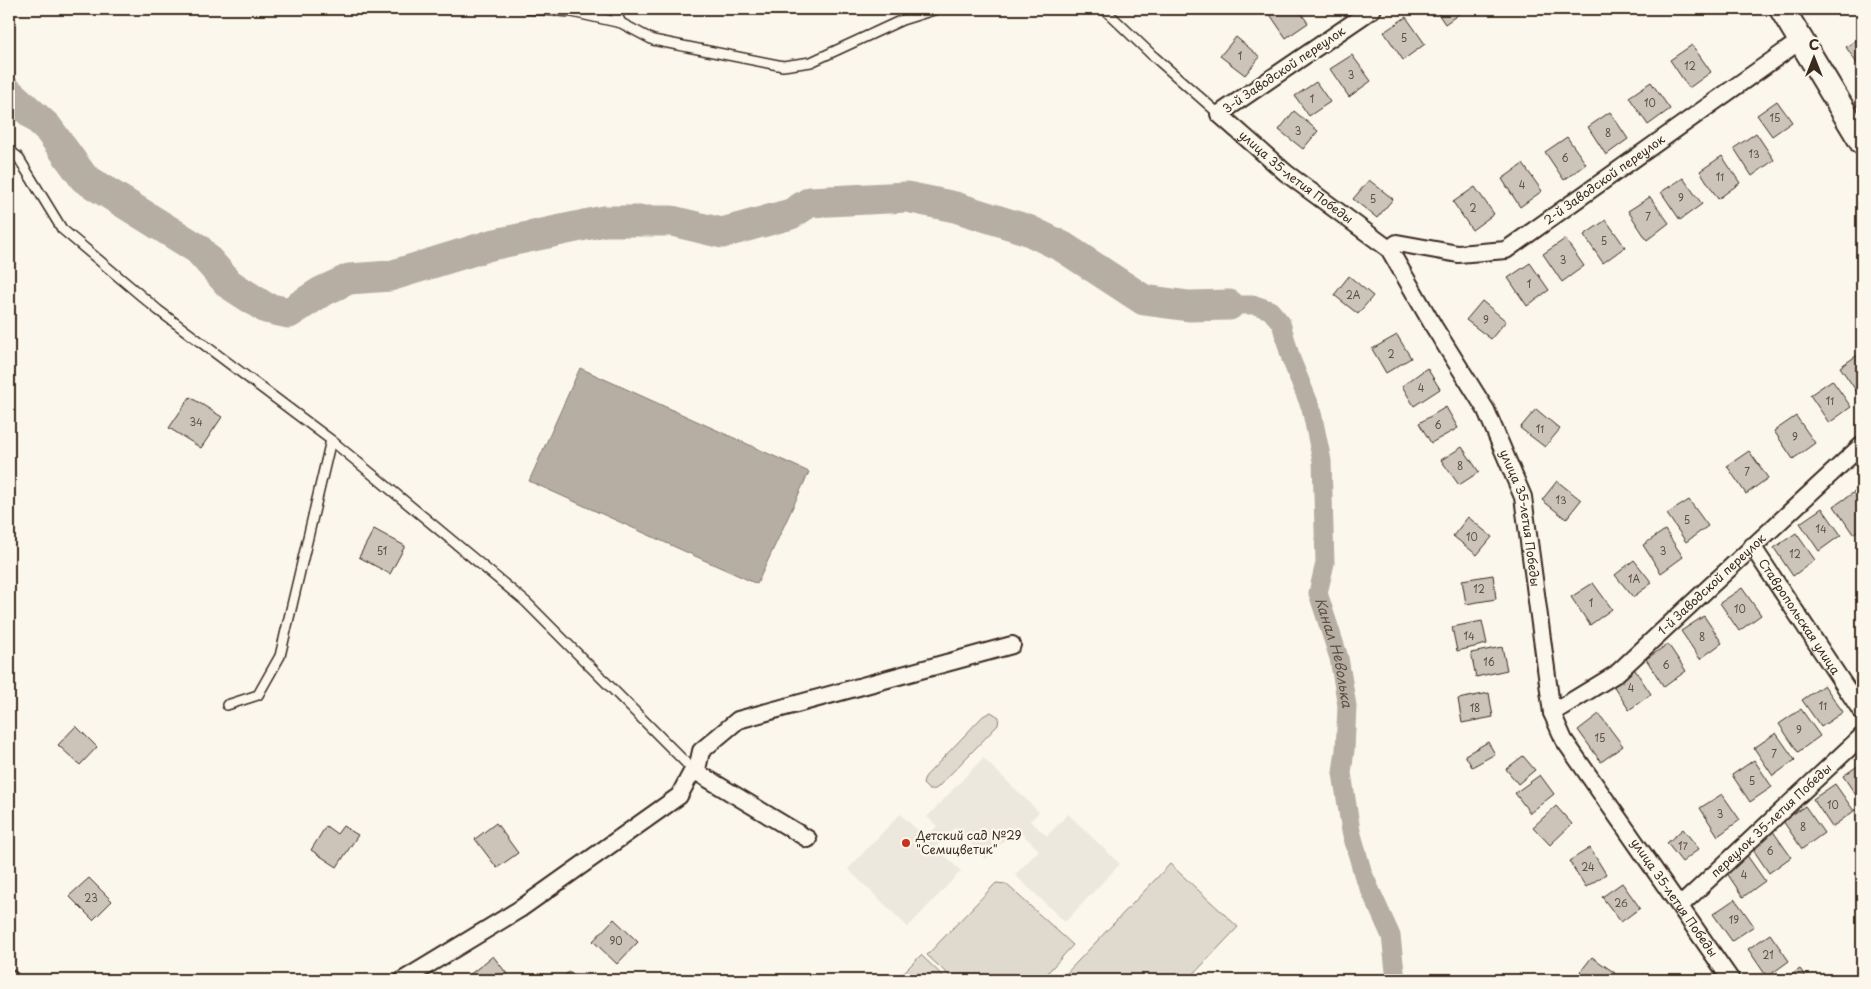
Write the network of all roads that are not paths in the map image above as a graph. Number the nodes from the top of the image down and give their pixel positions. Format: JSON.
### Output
{"nodes":[{"id":1,"x":529,"y":9,"type":"edge"},
{"id":2,"x":614,"y":9,"type":"edge"},
{"id":3,"x":937,"y":9,"type":"edge"},
{"id":4,"x":1104,"y":9,"type":"edge"},
{"id":5,"x":1373,"y":9,"type":"edge"},
{"id":6,"x":1782,"y":9,"type":"edge"},
{"id":7,"x":621,"y":23,"type":"junction"},
{"id":8,"x":1801,"y":40,"type":"junction"},
{"id":9,"x":1219,"y":114,"type":"junction"},
{"id":10,"x":1862,"y":142,"type":"edge"},
{"id":11,"x":9,"y":150,"type":"edge"},
{"id":12,"x":1389,"y":250,"type":"junction"},
{"id":13,"x":331,"y":440,"type":"junction"},
{"id":14,"x":1862,"y":445,"type":"edge"},
{"id":15,"x":1752,"y":546,"type":"junction"},
{"id":16,"x":1012,"y":646,"type":"dead end"},
{"id":17,"x":227,"y":705,"type":"dead end"},
{"id":18,"x":1862,"y":712,"type":"edge"},
{"id":19,"x":1552,"y":713,"type":"junction"},
{"id":20,"x":1862,"y":736,"type":"edge"},
{"id":21,"x":693,"y":770,"type":"junction"},
{"id":22,"x":808,"y":839,"type":"dead end"},
{"id":23,"x":1680,"y":906,"type":"junction"},
{"id":24,"x":402,"y":980,"type":"edge"},
{"id":25,"x":1731,"y":980,"type":"edge"}],
"edges":[{"from":1,"to":7,"type":"lane"},
{"from":2,"to":7,"type":"lane"},
{"from":3,"to":7,"type":"lane"},
{"from":4,"to":9,"type":"lane"},
{"from":5,"to":9,"type":"street","name":"3-й Заводской переулок"},
{"from":6,"to":8,"type":"main road"},
{"from":8,"to":10,"type":"main road"},
{"from":8,"to":12,"type":"street","name":"2-й Заводской переулок"},
{"from":9,"to":12,"type":"street","name":"улица 35-летия Победы"},
{"from":11,"to":13,"type":"lane"},
{"from":12,"to":19,"type":"street","name":"улица 35-летия Победы"},
{"from":13,"to":17,"type":"lane"},
{"from":13,"to":21,"type":"lane"},
{"from":14,"to":15,"type":"street","name":"1-й Заводской переулок"},
{"from":15,"to":18,"type":"street","name":"Ставропольская улица"},
{"from":15,"to":19,"type":"street","name":"1-й Заводской переулок"},
{"from":16,"to":21,"type":"street"},
{"from":19,"to":23,"type":"street","name":"улица 35-летия Победы"},
{"from":20,"to":23,"type":"street","name":"переулок 35-летия Победы"},
{"from":21,"to":22,"type":"street"},
{"from":21,"to":24,"type":"street"},
{"from":23,"to":25,"type":"street","name":"улица 35-летия Победы"}]}
